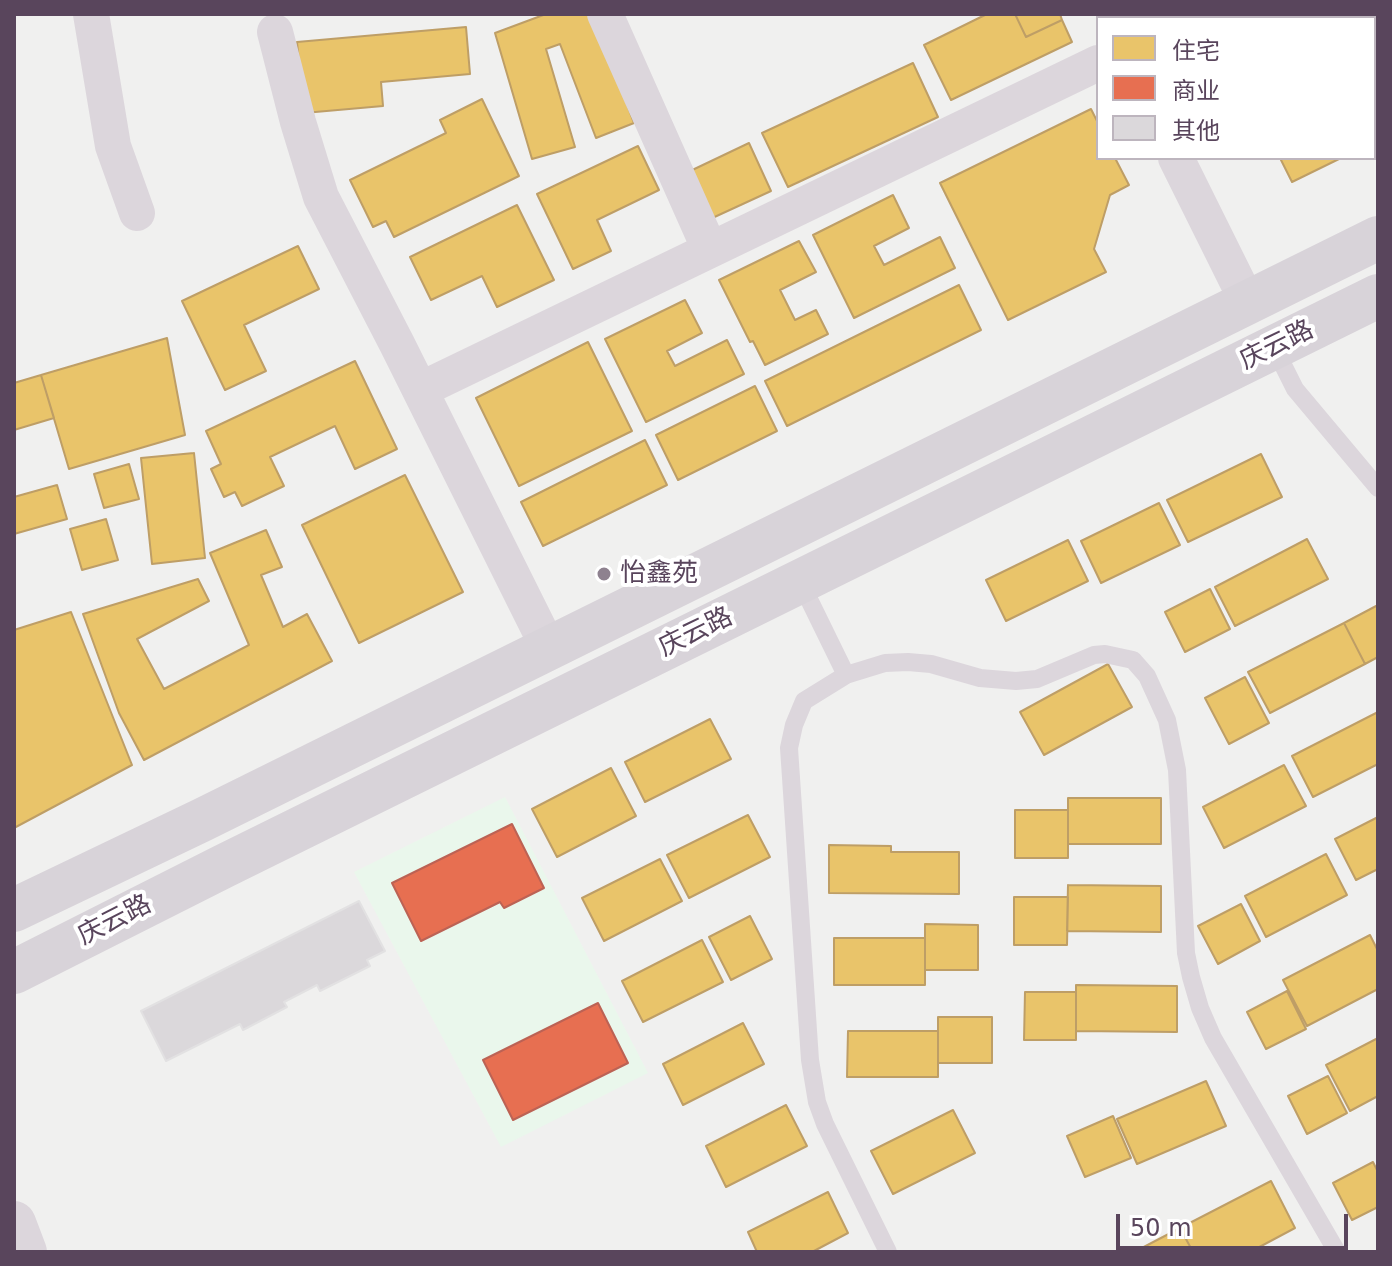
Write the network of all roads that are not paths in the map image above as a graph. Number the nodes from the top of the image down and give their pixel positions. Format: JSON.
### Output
{"nodes":[{"id":1,"x":91,"y":14,"type":"edge"},
{"id":2,"x":605,"y":14,"type":"edge"},
{"id":3,"x":275,"y":32,"type":"dead end"},
{"id":4,"x":1096,"y":64,"type":"edge"},
{"id":5,"x":1177,"y":160,"type":"edge"},
{"id":6,"x":137,"y":213,"type":"dead end"},
{"id":7,"x":1378,"y":238,"type":"edge"},
{"id":8,"x":710,"y":250,"type":"junction"},
{"id":9,"x":1378,"y":296,"type":"edge"},
{"id":10,"x":1248,"y":303,"type":"junction"},
{"id":11,"x":1274,"y":347,"type":"junction"},
{"id":12,"x":420,"y":390,"type":"junction"},
{"id":13,"x":1378,"y":488,"type":"edge"},
{"id":14,"x":800,"y":581,"type":"junction"},
{"id":15,"x":549,"y":649,"type":"junction"},
{"id":16,"x":846,"y":675,"type":"junction"},
{"id":17,"x":14,"y":910,"type":"edge"},
{"id":18,"x":14,"y":972,"type":"edge"},
{"id":19,"x":14,"y":1223,"type":"edge"},
{"id":20,"x":25,"y":1252,"type":"edge"},
{"id":21,"x":888,"y":1252,"type":"edge"},
{"id":22,"x":1337,"y":1252,"type":"edge"}],
"edges":[{"from":1,"to":6,"type":"street"},
{"from":2,"to":8,"type":"street"},
{"from":3,"to":12,"type":"street"},
{"from":4,"to":8,"type":"street"},
{"from":5,"to":10,"type":"street"},
{"from":7,"to":10,"type":"main road","name":"庆云路"},
{"from":8,"to":12,"type":"street"},
{"from":9,"to":11,"type":"main road","name":"庆云路"},
{"from":10,"to":15,"type":"main road","name":"庆云路"},
{"from":11,"to":13,"type":"lane"},
{"from":11,"to":14,"type":"main road","name":"庆云路"},
{"from":12,"to":15,"type":"street"},
{"from":14,"to":16,"type":"lane"},
{"from":14,"to":18,"type":"main road","name":"庆云路"},
{"from":15,"to":17,"type":"main road","name":"庆云路"},
{"from":16,"to":21,"type":"lane"},
{"from":16,"to":22,"type":"lane"},
{"from":19,"to":20,"type":"street"}]}
